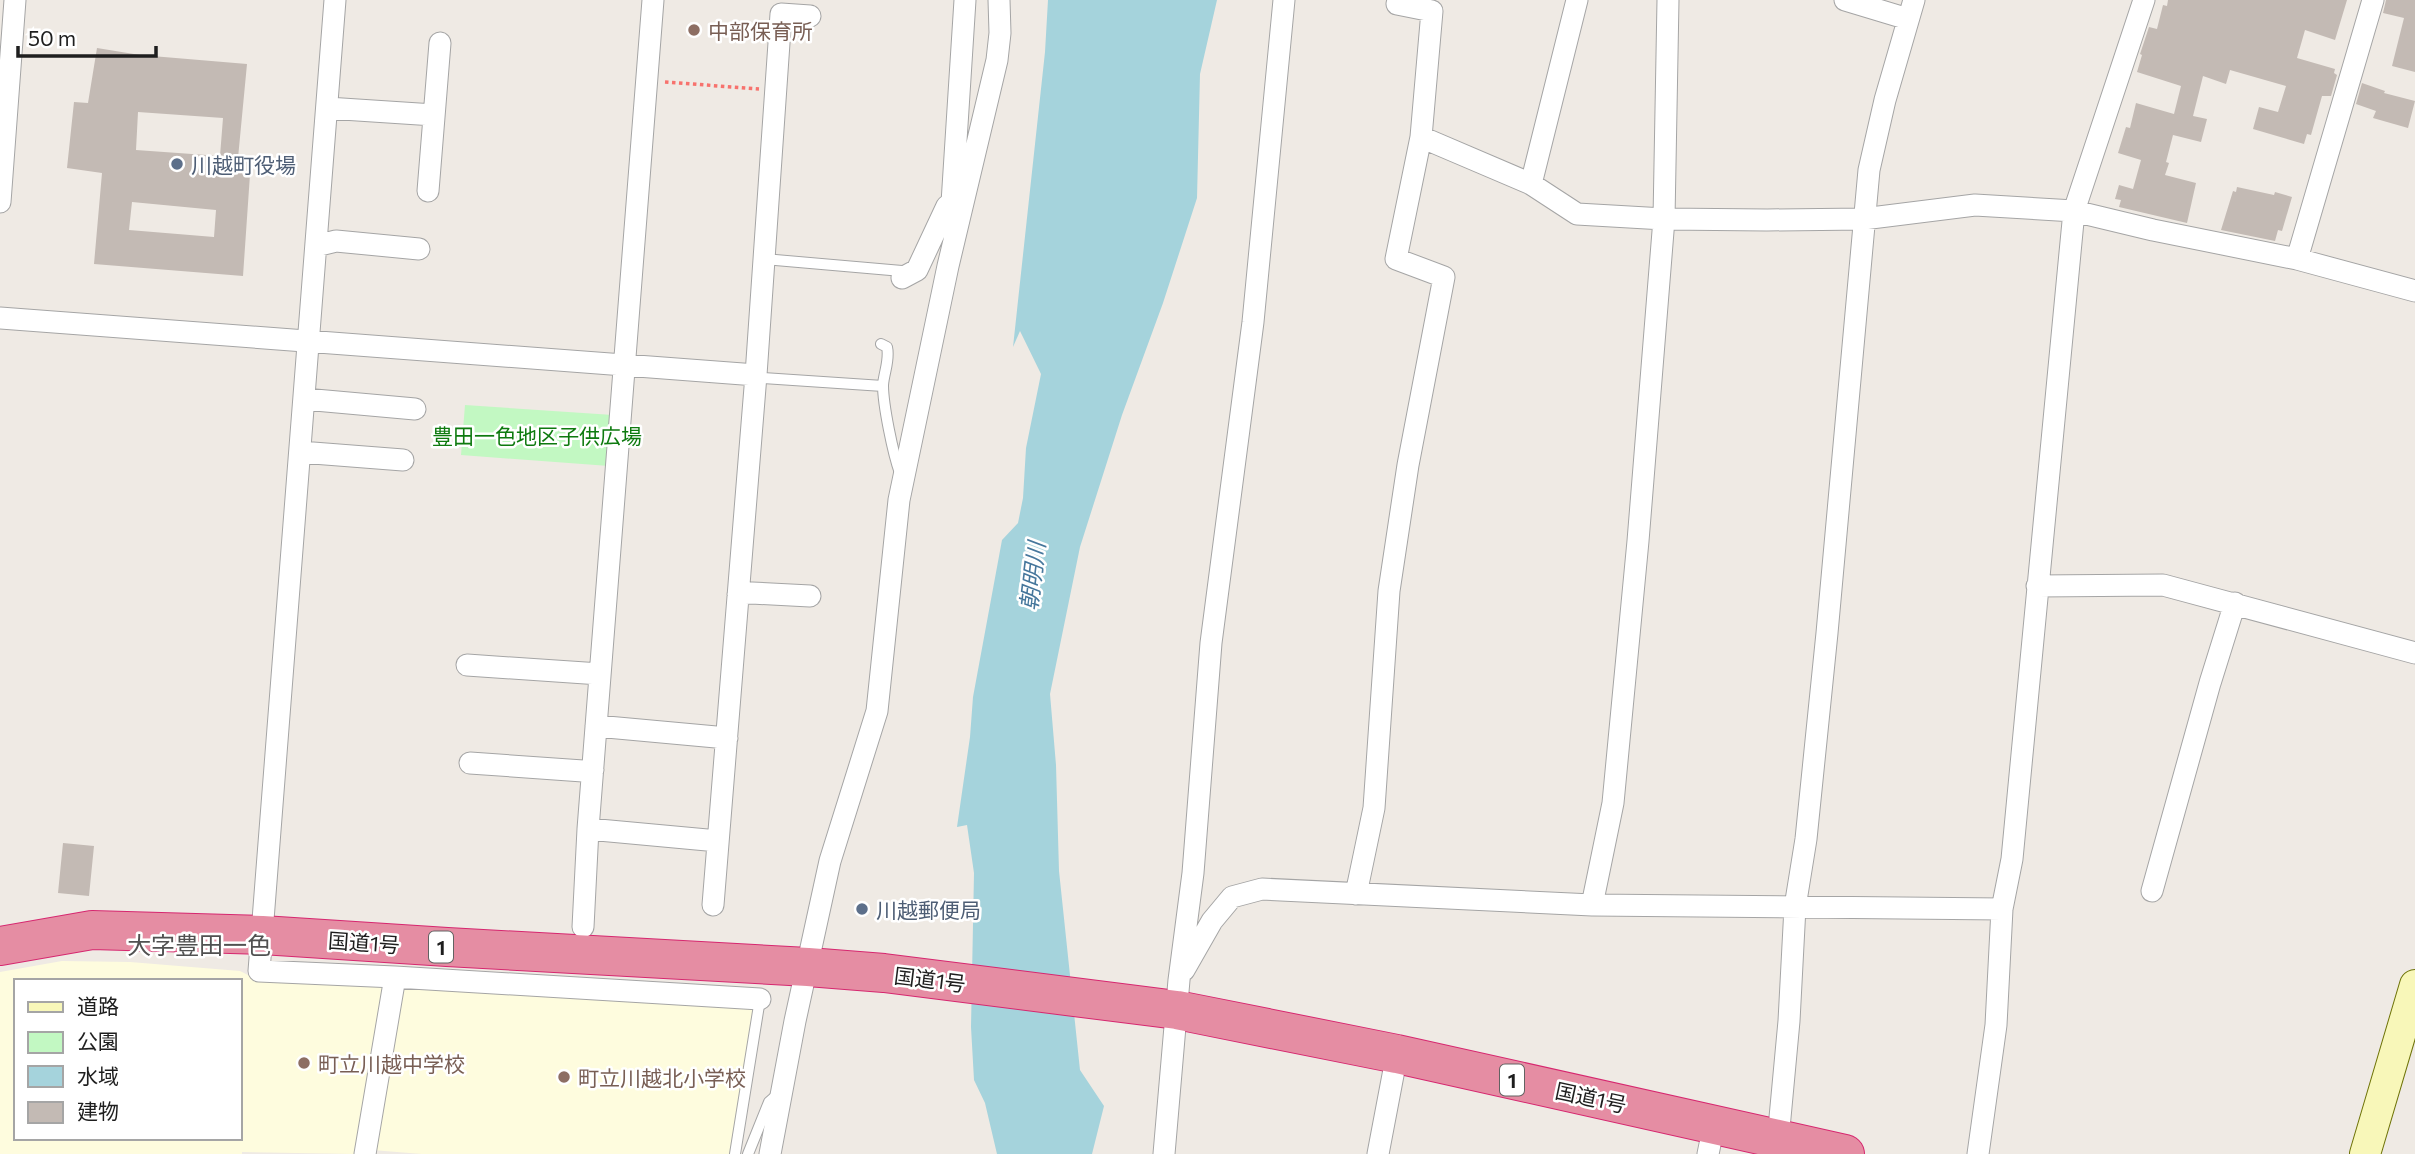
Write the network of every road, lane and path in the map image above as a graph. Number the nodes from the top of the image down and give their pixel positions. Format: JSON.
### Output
{"nodes":[{"id":1,"x":15,"y":0,"type":"edge"},
{"id":2,"x":335,"y":0,"type":"edge"},
{"id":3,"x":653,"y":0,"type":"edge"},
{"id":4,"x":965,"y":0,"type":"edge"},
{"id":5,"x":999,"y":0,"type":"edge"},
{"id":6,"x":1284,"y":0,"type":"edge"},
{"id":7,"x":1398,"y":0,"type":"edge"},
{"id":8,"x":1577,"y":0,"type":"edge"},
{"id":9,"x":1668,"y":0,"type":"edge"},
{"id":10,"x":1845,"y":0,"type":"edge"},
{"id":11,"x":2144,"y":0,"type":"edge"},
{"id":12,"x":2373,"y":0,"type":"edge"},
{"id":13,"x":1911,"y":10,"type":"edge"},
{"id":14,"x":810,"y":16,"type":"dead end"},
{"id":15,"x":440,"y":43,"type":"dead end"},
{"id":16,"x":646,"y":80,"type":"junction"},
{"id":17,"x":776,"y":91,"type":"junction"},
{"id":18,"x":327,"y":108,"type":"junction"},
{"id":19,"x":434,"y":115,"type":"junction"},
{"id":20,"x":1421,"y":137,"type":"junction"},
{"id":21,"x":1531,"y":184,"type":"junction"},
{"id":22,"x":428,"y":191,"type":"dead end"},
{"id":23,"x":0,"y":202,"type":"edge"},
{"id":24,"x":957,"y":207,"type":"junction"},
{"id":25,"x":2074,"y":211,"type":"junction"},
{"id":26,"x":1664,"y":219,"type":"junction"},
{"id":27,"x":1863,"y":219,"type":"junction"},
{"id":28,"x":316,"y":246,"type":"junction"},
{"id":29,"x":419,"y":249,"type":"dead end"},
{"id":30,"x":764,"y":259,"type":"junction"},
{"id":31,"x":2297,"y":259,"type":"junction"},
{"id":32,"x":902,"y":274,"type":"joint"},
{"id":33,"x":2415,"y":291,"type":"edge"},
{"id":34,"x":0,"y":318,"type":"edge"},
{"id":35,"x":309,"y":342,"type":"junction"},
{"id":36,"x":881,"y":344,"type":"dead end"},
{"id":37,"x":624,"y":366,"type":"junction"},
{"id":38,"x":756,"y":375,"type":"junction"},
{"id":39,"x":883,"y":386,"type":"junction"},
{"id":40,"x":304,"y":399,"type":"junction"},
{"id":41,"x":415,"y":409,"type":"dead end"},
{"id":42,"x":300,"y":452,"type":"junction"},
{"id":43,"x":403,"y":460,"type":"dead end"},
{"id":44,"x":903,"y":483,"type":"junction"},
{"id":45,"x":2037,"y":586,"type":"junction"},
{"id":46,"x":738,"y":594,"type":"junction"},
{"id":47,"x":810,"y":596,"type":"dead end"},
{"id":48,"x":2235,"y":603,"type":"junction"},
{"id":49,"x":2415,"y":653,"type":"edge"},
{"id":50,"x":467,"y":665,"type":"dead end"},
{"id":51,"x":600,"y":674,"type":"junction"},
{"id":52,"x":596,"y":726,"type":"junction"},
{"id":53,"x":727,"y":738,"type":"junction"},
{"id":54,"x":470,"y":763,"type":"dead end"},
{"id":55,"x":593,"y":770,"type":"junction"},
{"id":56,"x":588,"y":829,"type":"junction"},
{"id":57,"x":718,"y":841,"type":"junction"},
{"id":58,"x":2152,"y":891,"type":"dead end"},
{"id":59,"x":1356,"y":894,"type":"junction"},
{"id":60,"x":713,"y":905,"type":"dead end"},
{"id":61,"x":1592,"y":905,"type":"junction"},
{"id":62,"x":1795,"y":907,"type":"junction"},
{"id":63,"x":2002,"y":909,"type":"junction"},
{"id":64,"x":583,"y":927,"type":"dead end"},
{"id":65,"x":262,"y":934,"type":"junction"},
{"id":66,"x":0,"y":946,"type":"edge"},
{"id":67,"x":808,"y":967,"type":"junction"},
{"id":68,"x":395,"y":977,"type":"junction"},
{"id":69,"x":2415,"y":985,"type":"edge"},
{"id":70,"x":1166,"y":998,"type":"junction"},
{"id":71,"x":760,"y":999,"type":"joint"},
{"id":72,"x":1397,"y":1054,"type":"junction"},
{"id":73,"x":783,"y":1090,"type":"junction"},
{"id":74,"x":1711,"y":1139,"type":"edge"},
{"id":75,"x":1778,"y":1139,"type":"junction"},
{"id":76,"x":365,"y":1154,"type":"edge"},
{"id":77,"x":735,"y":1154,"type":"edge"},
{"id":78,"x":748,"y":1154,"type":"edge"},
{"id":79,"x":770,"y":1154,"type":"edge"},
{"id":80,"x":1164,"y":1154,"type":"edge"},
{"id":81,"x":1378,"y":1154,"type":"edge"},
{"id":82,"x":1845,"y":1154,"type":"edge"},
{"id":83,"x":1978,"y":1154,"type":"edge"},
{"id":84,"x":2365,"y":1154,"type":"edge"}],
"edges":[{"from":1,"to":23,"type":"street"},
{"from":2,"to":18,"type":"street"},
{"from":3,"to":16,"type":"street"},
{"from":4,"to":24,"type":"street"},
{"from":5,"to":24,"type":"street"},
{"from":6,"to":70,"type":"street"},
{"from":7,"to":20,"type":"street"},
{"from":8,"to":21,"type":"street"},
{"from":9,"to":26,"type":"street"},
{"from":10,"to":13,"type":"street"},
{"from":11,"to":25,"type":"street"},
{"from":12,"to":31,"type":"street"},
{"from":13,"to":27,"type":"street"},
{"from":14,"to":17,"type":"street"},
{"from":15,"to":19,"type":"street"},
{"from":16,"to":17,"type":"path"},
{"from":16,"to":37,"type":"street"},
{"from":17,"to":30,"type":"street"},
{"from":18,"to":19,"type":"street"},
{"from":18,"to":28,"type":"street"},
{"from":19,"to":22,"type":"street"},
{"from":20,"to":21,"type":"street"},
{"from":20,"to":59,"type":"street"},
{"from":21,"to":26,"type":"street"},
{"from":24,"to":32,"type":"street"},
{"from":24,"to":44,"type":"street"},
{"from":25,"to":27,"type":"street"},
{"from":25,"to":31,"type":"street"},
{"from":25,"to":45,"type":"street"},
{"from":26,"to":27,"type":"street"},
{"from":26,"to":61,"type":"street"},
{"from":27,"to":62,"type":"street"},
{"from":28,"to":29,"type":"street"},
{"from":28,"to":35,"type":"street"},
{"from":30,"to":32,"type":"lane"},
{"from":30,"to":38,"type":"street"},
{"from":31,"to":33,"type":"street"},
{"from":34,"to":35,"type":"street"},
{"from":35,"to":37,"type":"street"},
{"from":35,"to":40,"type":"street"},
{"from":36,"to":39,"type":"lane"},
{"from":37,"to":38,"type":"street"},
{"from":37,"to":51,"type":"street"},
{"from":38,"to":39,"type":"lane"},
{"from":38,"to":46,"type":"street"},
{"from":39,"to":44,"type":"lane"},
{"from":40,"to":41,"type":"street"},
{"from":40,"to":42,"type":"street"},
{"from":42,"to":43,"type":"street"},
{"from":42,"to":65,"type":"street"},
{"from":44,"to":67,"type":"street"},
{"from":45,"to":48,"type":"street"},
{"from":45,"to":63,"type":"street"},
{"from":46,"to":47,"type":"street"},
{"from":46,"to":53,"type":"street"},
{"from":48,"to":49,"type":"street"},
{"from":48,"to":58,"type":"street"},
{"from":50,"to":51,"type":"street"},
{"from":51,"to":52,"type":"street"},
{"from":52,"to":53,"type":"street"},
{"from":52,"to":55,"type":"street"},
{"from":53,"to":57,"type":"street"},
{"from":54,"to":55,"type":"street"},
{"from":55,"to":56,"type":"street"},
{"from":56,"to":57,"type":"street"},
{"from":56,"to":64,"type":"street"},
{"from":57,"to":60,"type":"street"},
{"from":59,"to":61,"type":"street"},
{"from":59,"to":70,"type":"street"},
{"from":61,"to":62,"type":"street"},
{"from":62,"to":63,"type":"street"},
{"from":62,"to":75,"type":"street"},
{"from":63,"to":83,"type":"street"},
{"from":65,"to":66,"type":"highway","name":"国道1号","number":"1"},
{"from":65,"to":67,"type":"highway","name":"国道1号","number":"1"},
{"from":65,"to":68,"type":"street"},
{"from":67,"to":70,"type":"highway","name":"国道1号","number":"1"},
{"from":67,"to":73,"type":"street"},
{"from":68,"to":71,"type":"street"},
{"from":68,"to":76,"type":"street"},
{"from":69,"to":84,"type":"street"},
{"from":70,"to":72,"type":"highway","name":"国道1号","number":"1"},
{"from":70,"to":80,"type":"street"},
{"from":71,"to":77,"type":"lane"},
{"from":72,"to":74,"type":"highway","name":"国道1号","number":"1"},
{"from":72,"to":81,"type":"street"},
{"from":73,"to":78,"type":"lane"},
{"from":73,"to":79,"type":"street"},
{"from":74,"to":75,"type":"highway","name":"国道1号","number":"1"},
{"from":75,"to":82,"type":"highway","name":"国道1号","number":"1"}]}
